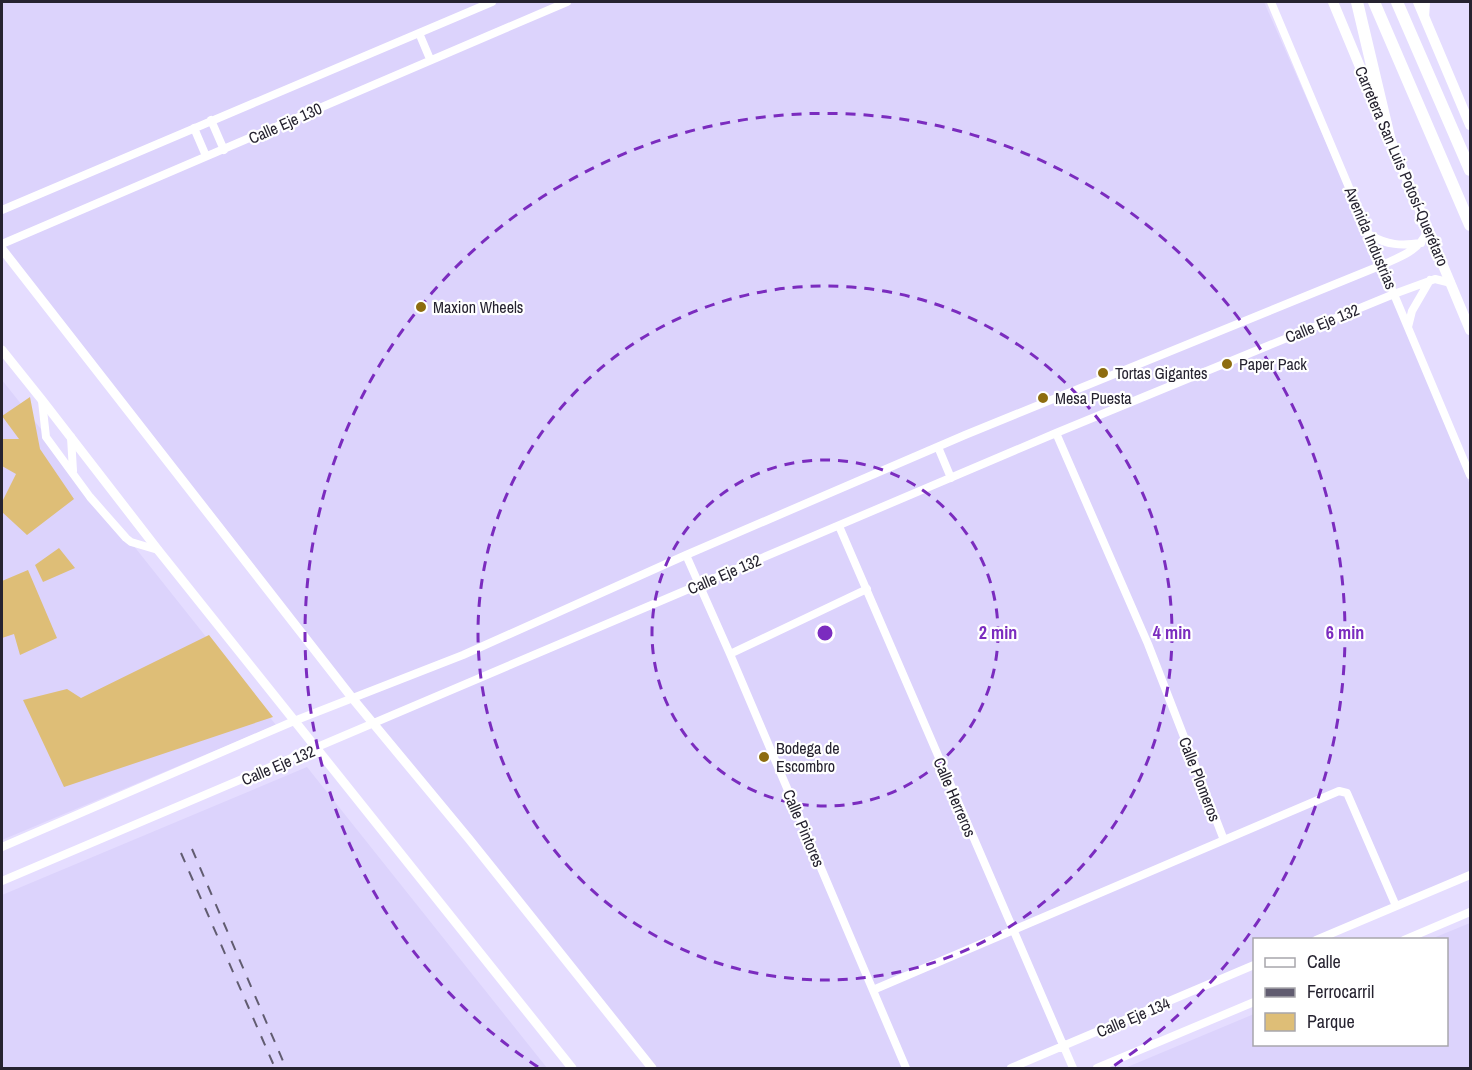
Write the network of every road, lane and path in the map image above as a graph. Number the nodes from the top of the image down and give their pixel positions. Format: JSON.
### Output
{"nodes":[{"id":1,"x":492,"y":2,"type":"edge"},
{"id":2,"x":567,"y":2,"type":"edge"},
{"id":3,"x":1271,"y":2,"type":"edge"},
{"id":4,"x":1333,"y":2,"type":"edge"},
{"id":5,"x":1357,"y":2,"type":"edge"},
{"id":6,"x":1374,"y":2,"type":"edge"},
{"id":7,"x":1397,"y":2,"type":"edge"},
{"id":8,"x":1418,"y":2,"type":"edge"},
{"id":9,"x":1426,"y":2,"type":"edge"},
{"id":10,"x":1425,"y":19,"type":"junction"},
{"id":11,"x":418,"y":33,"type":"junction"},
{"id":12,"x":430,"y":59,"type":"junction"},
{"id":13,"x":211,"y":120,"type":"junction"},
{"id":14,"x":1470,"y":124,"type":"edge"},
{"id":15,"x":194,"y":128,"type":"junction"},
{"id":16,"x":1389,"y":136,"type":"junction"},
{"id":17,"x":224,"y":150,"type":"junction"},
{"id":18,"x":206,"y":156,"type":"junction"},
{"id":19,"x":1470,"y":170,"type":"edge"},
{"id":20,"x":2,"y":210,"type":"edge"},
{"id":21,"x":1470,"y":225,"type":"edge"},
{"id":22,"x":1428,"y":230,"type":"junction"},
{"id":23,"x":1369,"y":234,"type":"junction"},
{"id":24,"x":1423,"y":242,"type":"junction"},
{"id":25,"x":2,"y":244,"type":"edge"},
{"id":26,"x":2,"y":249,"type":"edge"},
{"id":27,"x":1382,"y":265,"type":"junction"},
{"id":28,"x":1430,"y":280,"type":"junction"},
{"id":29,"x":1451,"y":283,"type":"junction"},
{"id":30,"x":1394,"y":294,"type":"junction"},
{"id":31,"x":1408,"y":327,"type":"junction"},
{"id":32,"x":1470,"y":330,"type":"edge"},
{"id":33,"x":2,"y":350,"type":"edge"},
{"id":34,"x":42,"y":400,"type":"junction"},
{"id":35,"x":1056,"y":433,"type":"junction"},
{"id":36,"x":71,"y":437,"type":"junction"},
{"id":37,"x":938,"y":447,"type":"junction"},
{"id":38,"x":73,"y":472,"type":"junction"},
{"id":39,"x":1470,"y":475,"type":"edge"},
{"id":40,"x":951,"y":478,"type":"junction"},
{"id":41,"x":839,"y":526,"type":"junction"},
{"id":42,"x":158,"y":550,"type":"junction"},
{"id":43,"x":686,"y":555,"type":"junction"},
{"id":44,"x":699,"y":584,"type":"junction"},
{"id":45,"x":867,"y":590,"type":"junction"},
{"id":46,"x":730,"y":654,"type":"junction"},
{"id":47,"x":353,"y":699,"type":"junction"},
{"id":48,"x":294,"y":721,"type":"junction"},
{"id":49,"x":373,"y":723,"type":"junction"},
{"id":50,"x":316,"y":748,"type":"junction"},
{"id":51,"x":1224,"y":840,"type":"junction"},
{"id":52,"x":2,"y":847,"type":"edge"},
{"id":53,"x":1470,"y":875,"type":"edge"},
{"id":54,"x":2,"y":881,"type":"edge"},
{"id":55,"x":1396,"y":906,"type":"junction"},
{"id":56,"x":1470,"y":912,"type":"edge"},
{"id":57,"x":1013,"y":932,"type":"junction"},
{"id":58,"x":1318,"y":938,"type":"edge"},
{"id":59,"x":1406,"y":938,"type":"edge"},
{"id":60,"x":1253,"y":965,"type":"edge"},
{"id":61,"x":873,"y":990,"type":"junction"},
{"id":62,"x":1253,"y":1002,"type":"edge"},
{"id":63,"x":1062,"y":1046,"type":"junction"},
{"id":64,"x":572,"y":1068,"type":"edge"},
{"id":65,"x":652,"y":1068,"type":"edge"},
{"id":66,"x":906,"y":1068,"type":"edge"},
{"id":67,"x":1011,"y":1068,"type":"edge"},
{"id":68,"x":1072,"y":1068,"type":"edge"},
{"id":69,"x":1097,"y":1068,"type":"edge"}],
"edges":[{"from":1,"to":11,"type":"street","name":"Calle Eje 130"},
{"from":2,"to":12,"type":"street","name":"Calle Eje 130"},
{"from":3,"to":23,"type":"street","name":"Avenida Industrias"},
{"from":4,"to":16,"type":"main road","name":"Carretera San Luis Potosí-Querétaro"},
{"from":5,"to":16,"type":"highway"},
{"from":6,"to":21,"type":"highway"},
{"from":7,"to":19,"type":"highway"},
{"from":8,"to":10,"type":"main road"},
{"from":9,"to":10,"type":"street"},
{"from":10,"to":14,"type":"main road"},
{"from":11,"to":12,"type":"street"},
{"from":11,"to":13,"type":"street","name":"Calle Eje 130"},
{"from":12,"to":17,"type":"street","name":"Calle Eje 130"},
{"from":13,"to":15,"type":"street","name":"Calle Eje 130"},
{"from":13,"to":17,"type":"street"},
{"from":15,"to":18,"type":"street"},
{"from":15,"to":20,"type":"street","name":"Calle Eje 130"},
{"from":16,"to":22,"type":"main road","name":"Carretera San Luis Potosí-Querétaro"},
{"from":17,"to":18,"type":"street","name":"Calle Eje 130"},
{"from":18,"to":25,"type":"street","name":"Calle Eje 130"},
{"from":22,"to":24,"type":"street"},
{"from":22,"to":29,"type":"main road","name":"Carretera San Luis Potosí-Querétaro"},
{"from":23,"to":24,"type":"street"},
{"from":23,"to":27,"type":"street","name":"Avenida Industrias"},
{"from":24,"to":27,"type":"street","name":"Calle Eje 132"},
{"from":26,"to":47,"type":"street"},
{"from":27,"to":30,"type":"street","name":"Avenida Industrias"},
{"from":27,"to":37,"type":"street","name":"Calle Eje 132"},
{"from":28,"to":29,"type":"street","name":"Calle Eje 132"},
{"from":28,"to":30,"type":"street","name":"Calle Eje 132"},
{"from":28,"to":31,"type":"street"},
{"from":29,"to":32,"type":"main road","name":"Carretera San Luis Potosí-Querétaro"},
{"from":30,"to":31,"type":"street","name":"Avenida Industrias"},
{"from":30,"to":35,"type":"street","name":"Calle Eje 132"},
{"from":31,"to":39,"type":"street","name":"Avenida Industrias"},
{"from":33,"to":34,"type":"street"},
{"from":34,"to":36,"type":"street"},
{"from":34,"to":38,"type":"street"},
{"from":35,"to":40,"type":"street","name":"Calle Eje 132"},
{"from":35,"to":51,"type":"street","name":"Calle Plomeros"},
{"from":36,"to":38,"type":"street"},
{"from":36,"to":42,"type":"street"},
{"from":37,"to":40,"type":"street"},
{"from":37,"to":43,"type":"street","name":"Calle Eje 132"},
{"from":38,"to":42,"type":"street"},
{"from":40,"to":41,"type":"street","name":"Calle Eje 132"},
{"from":41,"to":44,"type":"street","name":"Calle Eje 132"},
{"from":41,"to":45,"type":"street","name":"Calle Herreros"},
{"from":42,"to":48,"type":"street"},
{"from":43,"to":44,"type":"street","name":"Calle Pintores"},
{"from":43,"to":47,"type":"street","name":"Calle Eje 132"},
{"from":44,"to":46,"type":"street","name":"Calle Pintores"},
{"from":44,"to":49,"type":"street","name":"Calle Eje 132"},
{"from":45,"to":46,"type":"street"},
{"from":45,"to":57,"type":"street","name":"Calle Herreros"},
{"from":46,"to":61,"type":"street","name":"Calle Pintores"},
{"from":47,"to":48,"type":"street","name":"Calle Eje 132"},
{"from":47,"to":49,"type":"street"},
{"from":48,"to":50,"type":"street"},
{"from":48,"to":52,"type":"street","name":"Calle Eje 132"},
{"from":49,"to":50,"type":"street","name":"Calle Eje 132"},
{"from":49,"to":65,"type":"street"},
{"from":50,"to":54,"type":"street","name":"Calle Eje 132"},
{"from":50,"to":64,"type":"street"},
{"from":51,"to":55,"type":"street"},
{"from":51,"to":57,"type":"street","name":"Calle Plomeros"},
{"from":53,"to":55,"type":"street"},
{"from":55,"to":58,"type":"street"},
{"from":56,"to":59,"type":"street"},
{"from":57,"to":61,"type":"street","name":"Calle Plomeros"},
{"from":57,"to":63,"type":"street","name":"Calle Herreros"},
{"from":60,"to":63,"type":"street","name":"Calle Eje 134"},
{"from":61,"to":66,"type":"street","name":"Calle Pintores"},
{"from":62,"to":69,"type":"street","name":"Calle Eje 134"},
{"from":63,"to":67,"type":"street","name":"Calle Eje 134"},
{"from":63,"to":68,"type":"street","name":"Calle Herreros"}]}
